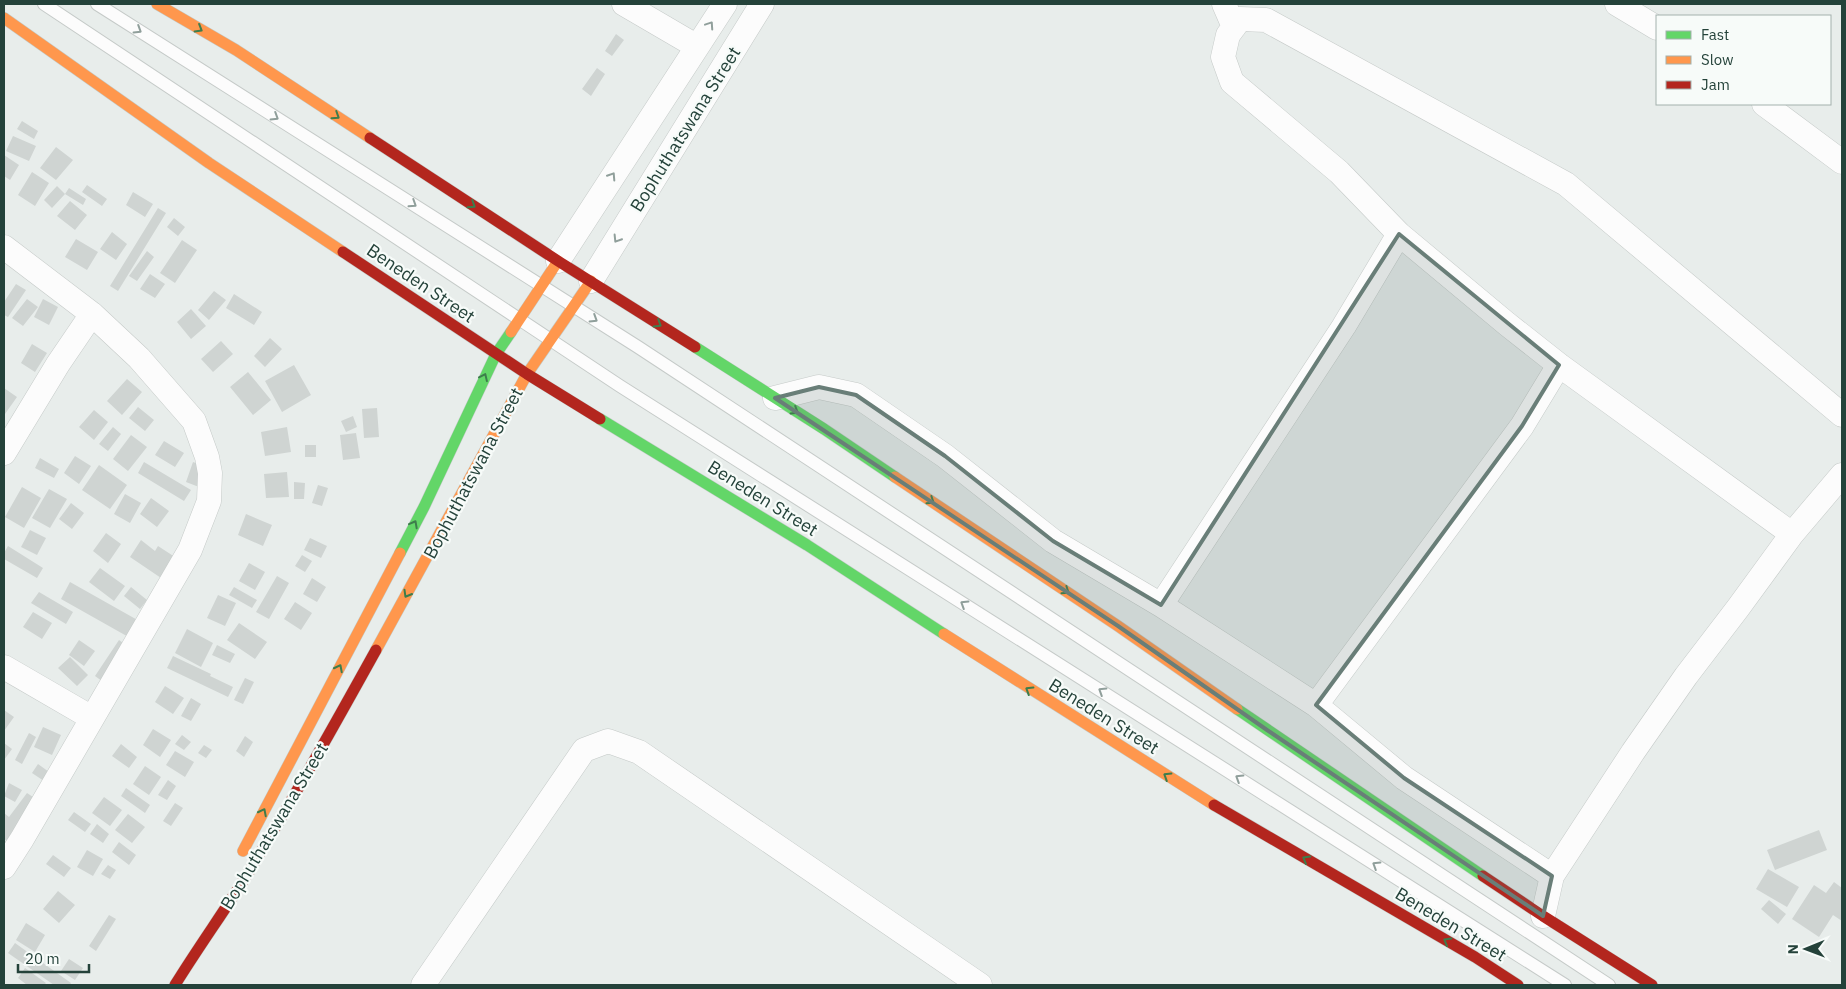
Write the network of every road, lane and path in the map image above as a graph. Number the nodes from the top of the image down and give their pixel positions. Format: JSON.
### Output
{"nodes":[{"id":1,"x":44,"y":4,"type":"edge"},
{"id":2,"x":97,"y":4,"type":"edge"},
{"id":3,"x":157,"y":4,"type":"edge"},
{"id":4,"x":624,"y":4,"type":"edge"},
{"id":5,"x":724,"y":4,"type":"edge"},
{"id":6,"x":762,"y":4,"type":"edge"},
{"id":7,"x":1224,"y":4,"type":"edge"},
{"id":8,"x":1617,"y":4,"type":"edge"},
{"id":9,"x":4,"y":18,"type":"edge"},
{"id":10,"x":1234,"y":27,"type":"junction"},
{"id":11,"x":1656,"y":27,"type":"edge"},
{"id":12,"x":696,"y":46,"type":"junction"},
{"id":13,"x":1765,"y":105,"type":"edge"},
{"id":14,"x":1842,"y":162,"type":"edge"},
{"id":15,"x":1399,"y":234,"type":"junction"},
{"id":16,"x":4,"y":247,"type":"edge"},
{"id":17,"x":558,"y":261,"type":"junction"},
{"id":18,"x":591,"y":281,"type":"junction"},
{"id":19,"x":542,"y":286,"type":"junction"},
{"id":20,"x":573,"y":307,"type":"junction"},
{"id":21,"x":92,"y":314,"type":"junction"},
{"id":22,"x":518,"y":320,"type":"junction"},
{"id":23,"x":550,"y":339,"type":"junction"},
{"id":24,"x":496,"y":354,"type":"junction"},
{"id":25,"x":1559,"y":365,"type":"junction"},
{"id":26,"x":527,"y":374,"type":"junction"},
{"id":27,"x":775,"y":398,"type":"junction"},
{"id":28,"x":1842,"y":415,"type":"edge"},
{"id":29,"x":4,"y":452,"type":"edge"},
{"id":30,"x":1842,"y":475,"type":"edge"},
{"id":31,"x":1792,"y":534,"type":"junction"},
{"id":32,"x":1161,"y":605,"type":"junction"},
{"id":33,"x":4,"y":667,"type":"edge"},
{"id":34,"x":1316,"y":705,"type":"junction"},
{"id":35,"x":92,"y":718,"type":"junction"},
{"id":36,"x":239,"y":859,"type":"dead end"},
{"id":37,"x":4,"y":867,"type":"edge"},
{"id":38,"x":1552,"y":876,"type":"junction"},
{"id":39,"x":221,"y":892,"type":"dead end"},
{"id":40,"x":1543,"y":916,"type":"junction"},
{"id":41,"x":196,"y":950,"type":"junction"},
{"id":42,"x":175,"y":985,"type":"edge"},
{"id":43,"x":423,"y":985,"type":"edge"},
{"id":44,"x":980,"y":985,"type":"edge"},
{"id":45,"x":1518,"y":985,"type":"edge"},
{"id":46,"x":1565,"y":985,"type":"edge"},
{"id":47,"x":1609,"y":985,"type":"edge"},
{"id":48,"x":1652,"y":985,"type":"edge"}],
"edges":[{"from":1,"to":22,"type":"lane"},
{"from":2,"to":19,"type":"lane","one_way":true},
{"from":3,"to":17,"type":"main road","one_way":true},
{"from":4,"to":12,"type":"street"},
{"from":12,"to":5,"type":"street","name":"Bophuthatswana Street","one_way":true},
{"from":6,"to":18,"type":"street","name":"Bophuthatswana Street","one_way":true},
{"from":7,"to":10,"type":"street"},
{"from":8,"to":11,"type":"street"},
{"from":9,"to":24,"type":"main road","name":"Beneden Street"},
{"from":10,"to":15,"type":"street"},
{"from":10,"to":28,"type":"street"},
{"from":17,"to":12,"type":"street","name":"Bophuthatswana Street","one_way":true},
{"from":13,"to":14,"type":"street"},
{"from":15,"to":25,"type":"street"},
{"from":15,"to":32,"type":"street"},
{"from":16,"to":21,"type":"street"},
{"from":17,"to":18,"type":"main road"},
{"from":17,"to":19,"type":"main road","name":"Bophuthatswana Street"},
{"from":18,"to":20,"type":"main road","name":"Bophuthatswana Street"},
{"from":18,"to":27,"type":"main road","one_way":true},
{"from":19,"to":20,"type":"lane"},
{"from":19,"to":22,"type":"main road","name":"Bophuthatswana Street"},
{"from":20,"to":23,"type":"main road","name":"Bophuthatswana Street"},
{"from":20,"to":47,"type":"lane","one_way":true},
{"from":21,"to":29,"type":"street"},
{"from":21,"to":35,"type":"street"},
{"from":22,"to":23,"type":"lane"},
{"from":22,"to":24,"type":"main road","name":"Bophuthatswana Street"},
{"from":23,"to":26,"type":"main road","name":"Bophuthatswana Street"},
{"from":46,"to":23,"type":"lane","one_way":true},
{"from":24,"to":26,"type":"main road","name":"Beneden Street"},
{"from":36,"to":24,"type":"main road","name":"Bophuthatswana Street","one_way":true},
{"from":25,"to":31,"type":"street"},
{"from":25,"to":34,"type":"street"},
{"from":26,"to":41,"type":"main road","name":"Bophuthatswana Street","one_way":true},
{"from":45,"to":26,"type":"main road","name":"Beneden Street","one_way":true},
{"from":27,"to":32,"type":"street"},
{"from":27,"to":40,"type":"main road","one_way":true},
{"from":30,"to":31,"type":"street"},
{"from":31,"to":38,"type":"street"},
{"from":32,"to":34,"type":"street"},
{"from":33,"to":35,"type":"street"},
{"from":34,"to":38,"type":"street"},
{"from":35,"to":37,"type":"street"},
{"from":38,"to":40,"type":"street"},
{"from":39,"to":41,"type":"main road","name":"Bophuthatswana Street"},
{"from":40,"to":48,"type":"main road"},
{"from":41,"to":42,"type":"main road","name":"Bophuthatswana Street"},
{"from":43,"to":44,"type":"street"}]}
